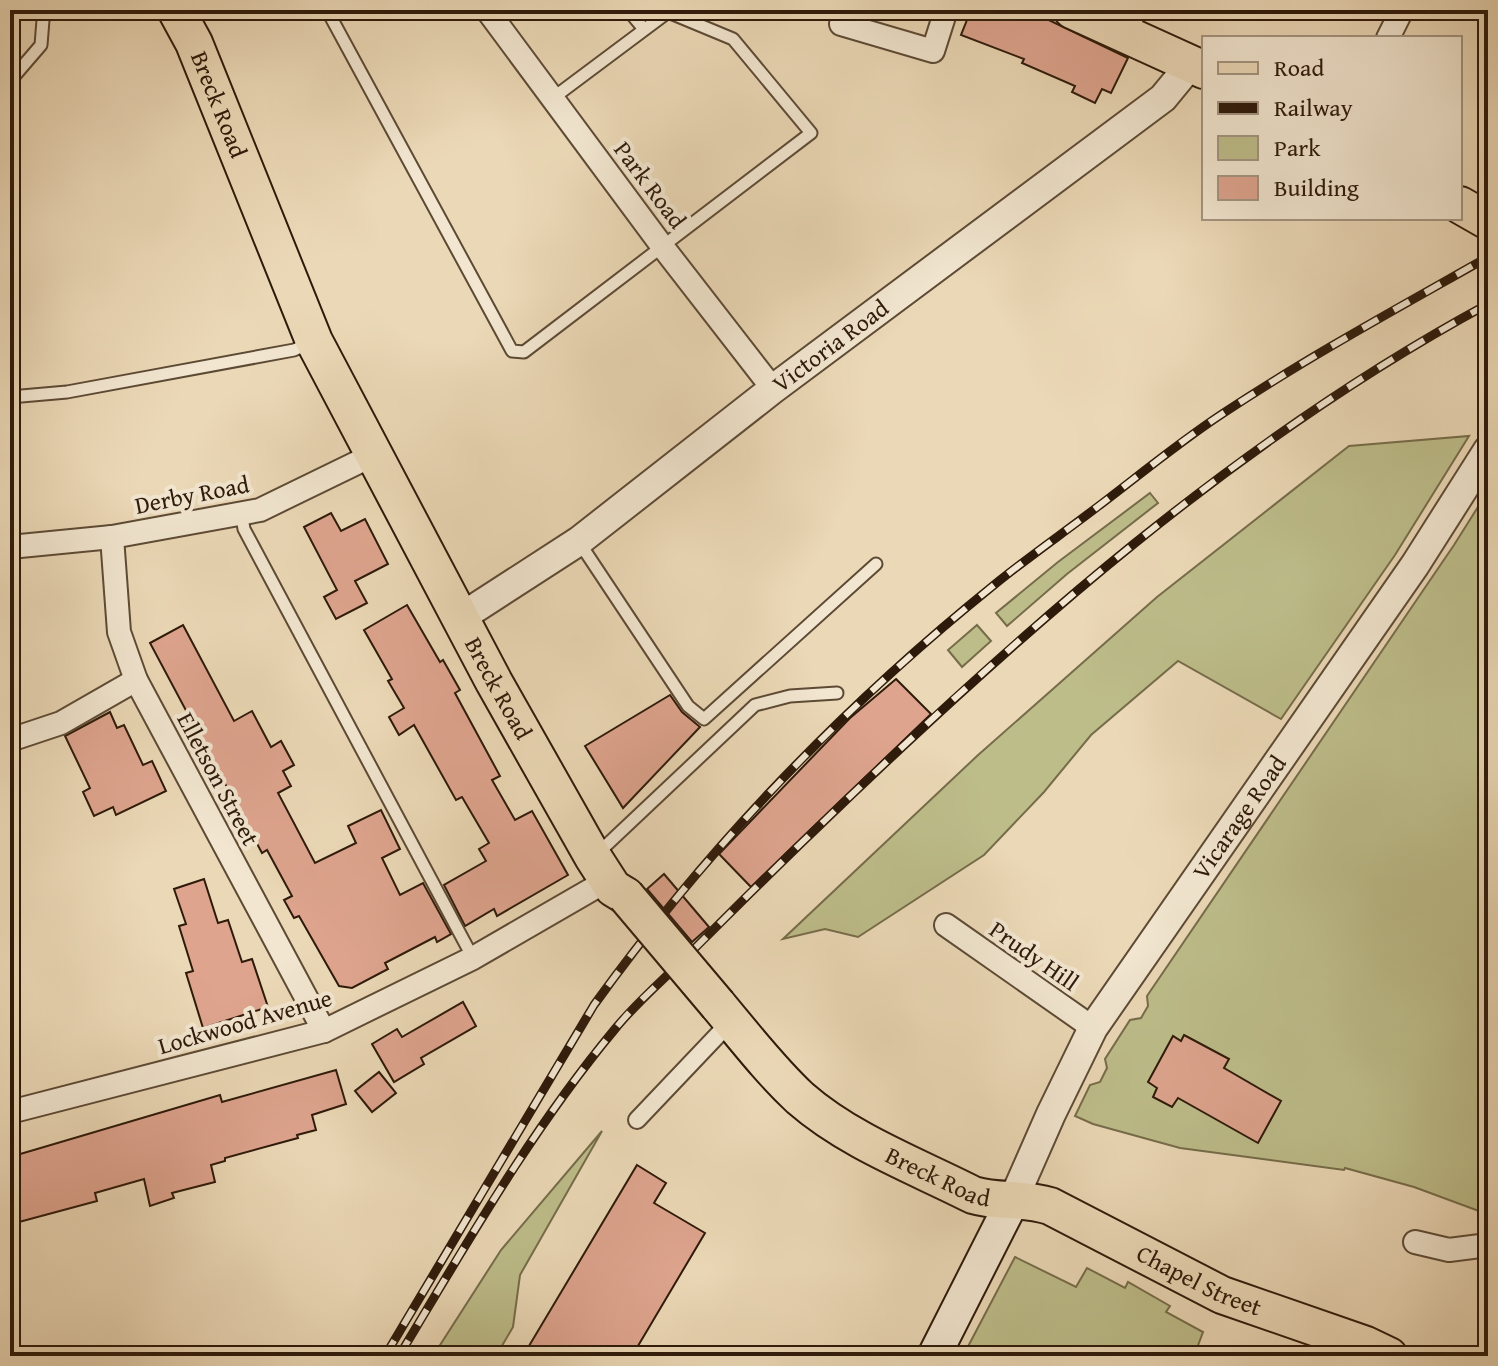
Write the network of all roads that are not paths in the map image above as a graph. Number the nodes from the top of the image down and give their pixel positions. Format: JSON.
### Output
{"nodes":[{"id":1,"x":47,"y":10,"type":"edge"},
{"id":2,"x":176,"y":10,"type":"edge"},
{"id":3,"x":328,"y":10,"type":"edge"},
{"id":4,"x":487,"y":10,"type":"edge"},
{"id":5,"x":628,"y":10,"type":"edge"},
{"id":6,"x":946,"y":10,"type":"edge"},
{"id":7,"x":1072,"y":10,"type":"edge"},
{"id":8,"x":1402,"y":10,"type":"edge"},
{"id":9,"x":1136,"y":22,"type":"edge"},
{"id":10,"x":841,"y":24,"type":"dead end"},
{"id":11,"x":643,"y":28,"type":"junction"},
{"id":12,"x":1389,"y":36,"type":"edge"},
{"id":13,"x":1198,"y":67,"type":"edge"},
{"id":14,"x":10,"y":81,"type":"edge"},
{"id":15,"x":553,"y":98,"type":"junction"},
{"id":16,"x":662,"y":246,"type":"junction"},
{"id":17,"x":314,"y":341,"type":"junction"},
{"id":18,"x":773,"y":389,"type":"junction"},
{"id":19,"x":10,"y":397,"type":"edge"},
{"id":20,"x":1488,"y":450,"type":"edge"},
{"id":21,"x":373,"y":455,"type":"junction"},
{"id":22,"x":241,"y":512,"type":"junction"},
{"id":23,"x":112,"y":537,"type":"junction"},
{"id":24,"x":579,"y":541,"type":"junction"},
{"id":25,"x":10,"y":547,"type":"edge"},
{"id":26,"x":876,"y":564,"type":"dead end"},
{"id":27,"x":460,"y":618,"type":"junction"},
{"id":28,"x":136,"y":680,"type":"junction"},
{"id":29,"x":837,"y":693,"type":"dead end"},
{"id":30,"x":10,"y":740,"type":"edge"},
{"id":31,"x":609,"y":878,"type":"junction"},
{"id":32,"x":946,"y":925,"type":"dead end"},
{"id":33,"x":473,"y":958,"type":"junction"},
{"id":34,"x":724,"y":1013,"type":"junction"},
{"id":35,"x":1093,"y":1028,"type":"junction"},
{"id":36,"x":324,"y":1031,"type":"junction"},
{"id":37,"x":10,"y":1112,"type":"edge"},
{"id":38,"x":637,"y":1120,"type":"dead end"},
{"id":39,"x":1014,"y":1198,"type":"junction"},
{"id":40,"x":1415,"y":1242,"type":"dead end"},
{"id":41,"x":1488,"y":1245,"type":"edge"},
{"id":42,"x":1378,"y":1354,"type":"edge"},
{"id":43,"x":934,"y":1356,"type":"edge"}],
"edges":[{"from":1,"to":14,"type":"lane"},
{"from":2,"to":17,"type":"main road","name":"Breck Road"},
{"from":3,"to":16,"type":"lane"},
{"from":4,"to":15,"type":"street","name":"Park Road"},
{"from":5,"to":11,"type":"lane"},
{"from":6,"to":10,"type":"street"},
{"from":7,"to":9,"type":"main road"},
{"from":8,"to":12,"type":"street"},
{"from":9,"to":13,"type":"main road"},
{"from":11,"to":15,"type":"lane"},
{"from":11,"to":16,"type":"lane"},
{"from":13,"to":18,"type":"street","name":"Victoria Road"},
{"from":15,"to":16,"type":"street","name":"Park Road"},
{"from":16,"to":18,"type":"street","name":"Park Road"},
{"from":17,"to":19,"type":"lane"},
{"from":17,"to":21,"type":"main road","name":"Breck Road"},
{"from":18,"to":24,"type":"street","name":"Victoria Road"},
{"from":20,"to":35,"type":"street","name":"Vicarage Road"},
{"from":21,"to":22,"type":"street","name":"Derby Road"},
{"from":21,"to":27,"type":"main road","name":"Breck Road"},
{"from":22,"to":23,"type":"street","name":"Derby Road"},
{"from":22,"to":33,"type":"lane"},
{"from":23,"to":25,"type":"street","name":"Derby Road"},
{"from":23,"to":28,"type":"street","name":"Elletson Street"},
{"from":24,"to":26,"type":"lane"},
{"from":24,"to":27,"type":"street","name":"Victoria Road"},
{"from":27,"to":31,"type":"main road","name":"Breck Road"},
{"from":28,"to":30,"type":"street"},
{"from":28,"to":36,"type":"street","name":"Elletson Street"},
{"from":29,"to":31,"type":"lane"},
{"from":31,"to":33,"type":"street","name":"Lockwood Avenue"},
{"from":31,"to":34,"type":"main road","name":"Breck Road","bridge":true},
{"from":32,"to":35,"type":"street","name":"Prudy Hill"},
{"from":33,"to":36,"type":"street","name":"Lockwood Avenue"},
{"from":34,"to":38,"type":"street"},
{"from":34,"to":39,"type":"main road","name":"Breck Road"},
{"from":35,"to":39,"type":"street","name":"Vicarage Road"},
{"from":36,"to":37,"type":"street","name":"Lockwood Avenue"},
{"from":39,"to":42,"type":"main road","name":"Chapel Street"},
{"from":39,"to":43,"type":"main road"},
{"from":40,"to":41,"type":"street"}]}
